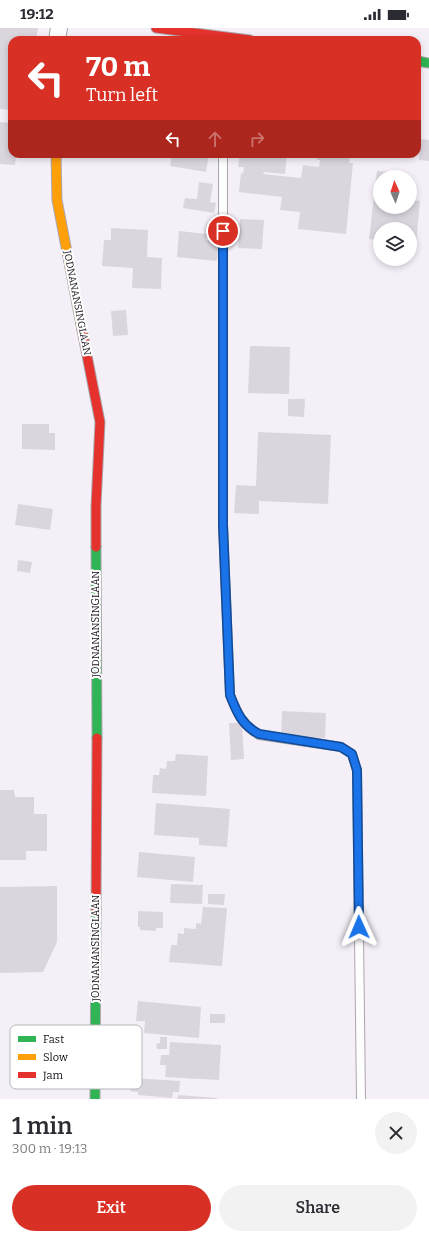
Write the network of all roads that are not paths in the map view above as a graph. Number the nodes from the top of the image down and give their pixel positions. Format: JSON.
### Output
{"nodes":[{"id":1,"x":156,"y":28,"type":"edge"},
{"id":2,"x":213,"y":36,"type":"edge"},
{"id":3,"x":56,"y":158,"type":"edge"},
{"id":4,"x":223,"y":158,"type":"edge"},
{"id":5,"x":95,"y":1025,"type":"edge"},
{"id":6,"x":95,"y":1089,"type":"edge"},
{"id":7,"x":95,"y":1099,"type":"edge"},
{"id":8,"x":361,"y":1099,"type":"edge"}],
"edges":[{"from":1,"to":2,"type":"street"},
{"from":3,"to":5,"type":"street","name":"JODNANANSINGLAAN"},
{"from":4,"to":8,"type":"lane"},
{"from":6,"to":7,"type":"street","name":"JODNANANSINGLAAN"}]}
